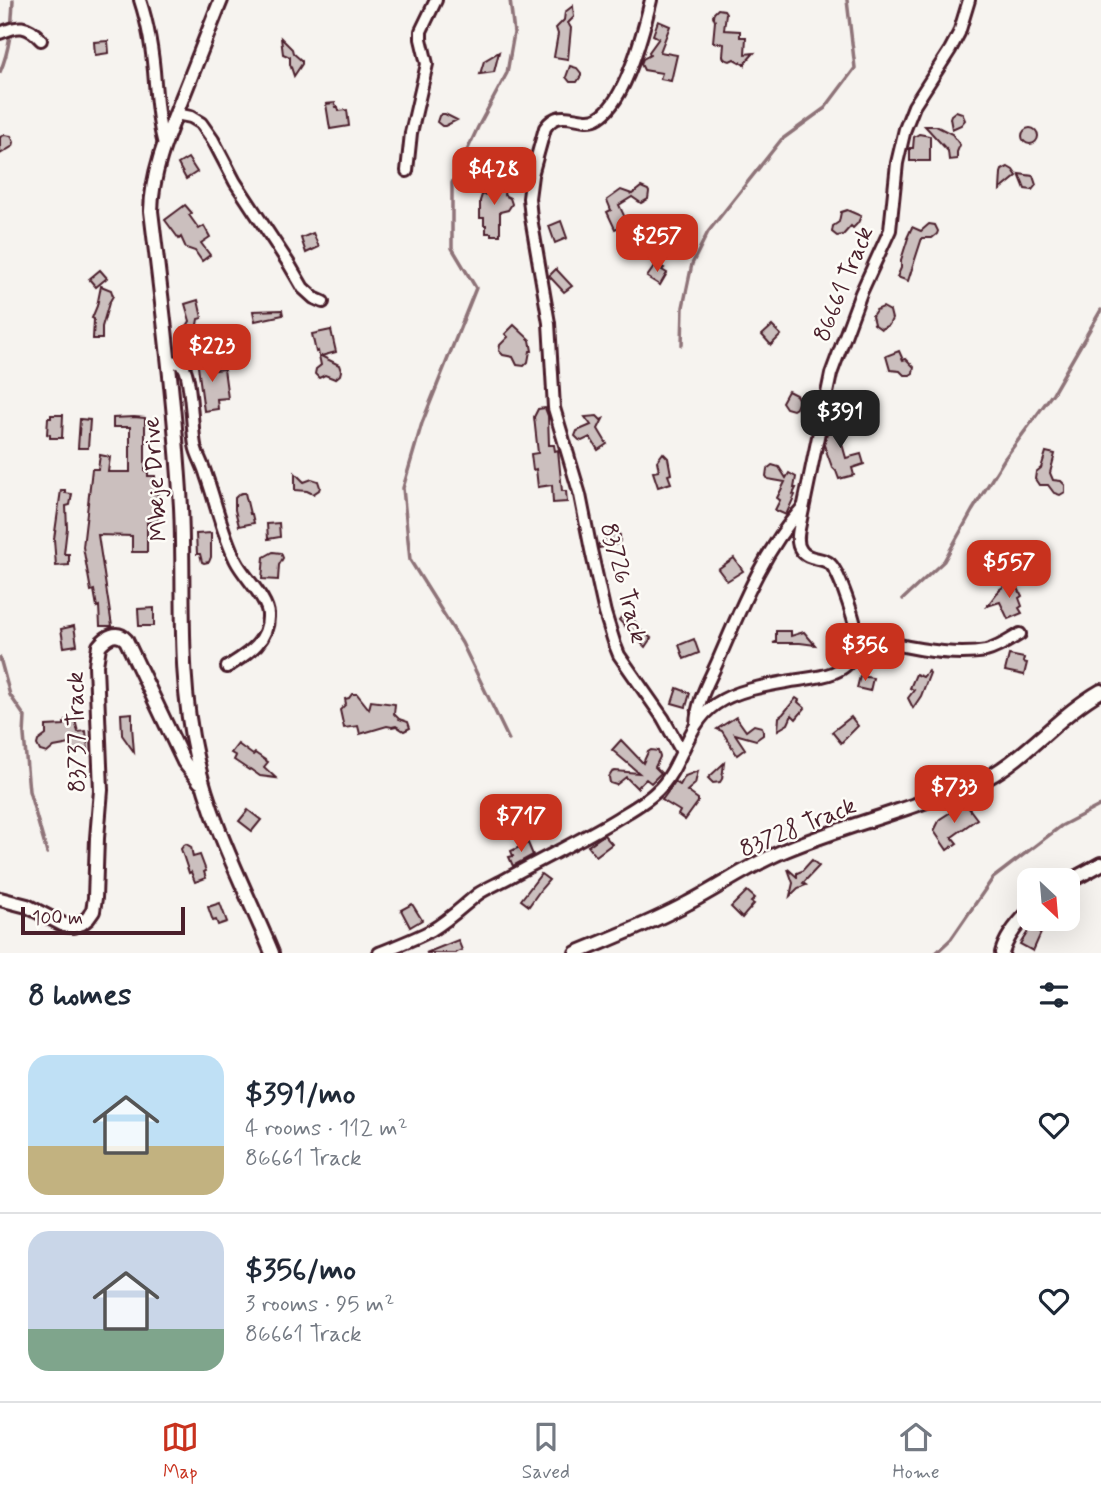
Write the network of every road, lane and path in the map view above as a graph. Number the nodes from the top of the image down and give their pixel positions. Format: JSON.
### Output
{"nodes":[{"id":1,"x":140,"y":0,"type":"edge"},
{"id":2,"x":221,"y":0,"type":"edge"},
{"id":3,"x":436,"y":0,"type":"edge"},
{"id":4,"x":651,"y":0,"type":"edge"},
{"id":5,"x":969,"y":0,"type":"edge"},
{"id":6,"x":0,"y":33,"type":"edge"},
{"id":7,"x":41,"y":40,"type":"dead end"},
{"id":8,"x":176,"y":114,"type":"junction"},
{"id":9,"x":164,"y":144,"type":"junction"},
{"id":10,"x":407,"y":171,"type":"dead end"},
{"id":11,"x":323,"y":302,"type":"dead end"},
{"id":12,"x":168,"y":360,"type":"junction"},
{"id":13,"x":804,"y":506,"type":"junction"},
{"id":14,"x":857,"y":634,"type":"junction"},
{"id":15,"x":1020,"y":634,"type":"dead end"},
{"id":16,"x":227,"y":667,"type":"dead end"},
{"id":17,"x":1101,"y":691,"type":"edge"},
{"id":18,"x":695,"y":727,"type":"junction"},
{"id":19,"x":682,"y":752,"type":"junction"},
{"id":20,"x":203,"y":785,"type":"junction"},
{"id":21,"x":1101,"y":864,"type":"edge"},
{"id":22,"x":1080,"y":875,"type":"edge"},
{"id":23,"x":0,"y":899,"type":"edge"},
{"id":24,"x":1017,"y":924,"type":"edge"},
{"id":25,"x":272,"y":953,"type":"edge"},
{"id":26,"x":379,"y":953,"type":"edge"},
{"id":27,"x":576,"y":953,"type":"edge"},
{"id":28,"x":1002,"y":953,"type":"edge"}],
"edges":[{"from":1,"to":9,"type":"street"},
{"from":2,"to":8,"type":"street","name":"Mbeje Drive"},
{"from":3,"to":10,"type":"street"},
{"from":4,"to":19,"type":"street","name":"83726 Track"},
{"from":5,"to":13,"type":"street","name":"86661 Track"},
{"from":6,"to":7,"type":"street"},
{"from":8,"to":9,"type":"street","name":"Mbeje Drive"},
{"from":8,"to":11,"type":"street"},
{"from":9,"to":12,"type":"street","name":"Mbeje Drive"},
{"from":12,"to":16,"type":"street"},
{"from":12,"to":20,"type":"street","name":"Mbeje Drive"},
{"from":13,"to":14,"type":"street","name":"86661 Track"},
{"from":13,"to":18,"type":"street"},
{"from":14,"to":15,"type":"street"},
{"from":14,"to":18,"type":"street"},
{"from":17,"to":27,"type":"street","name":"83728 Track"},
{"from":18,"to":19,"type":"street"},
{"from":19,"to":26,"type":"street"},
{"from":20,"to":23,"type":"street","name":"83737 Track"},
{"from":20,"to":25,"type":"street","name":"Mbeje Drive"},
{"from":21,"to":22,"type":"street"},
{"from":24,"to":28,"type":"street"}]}
